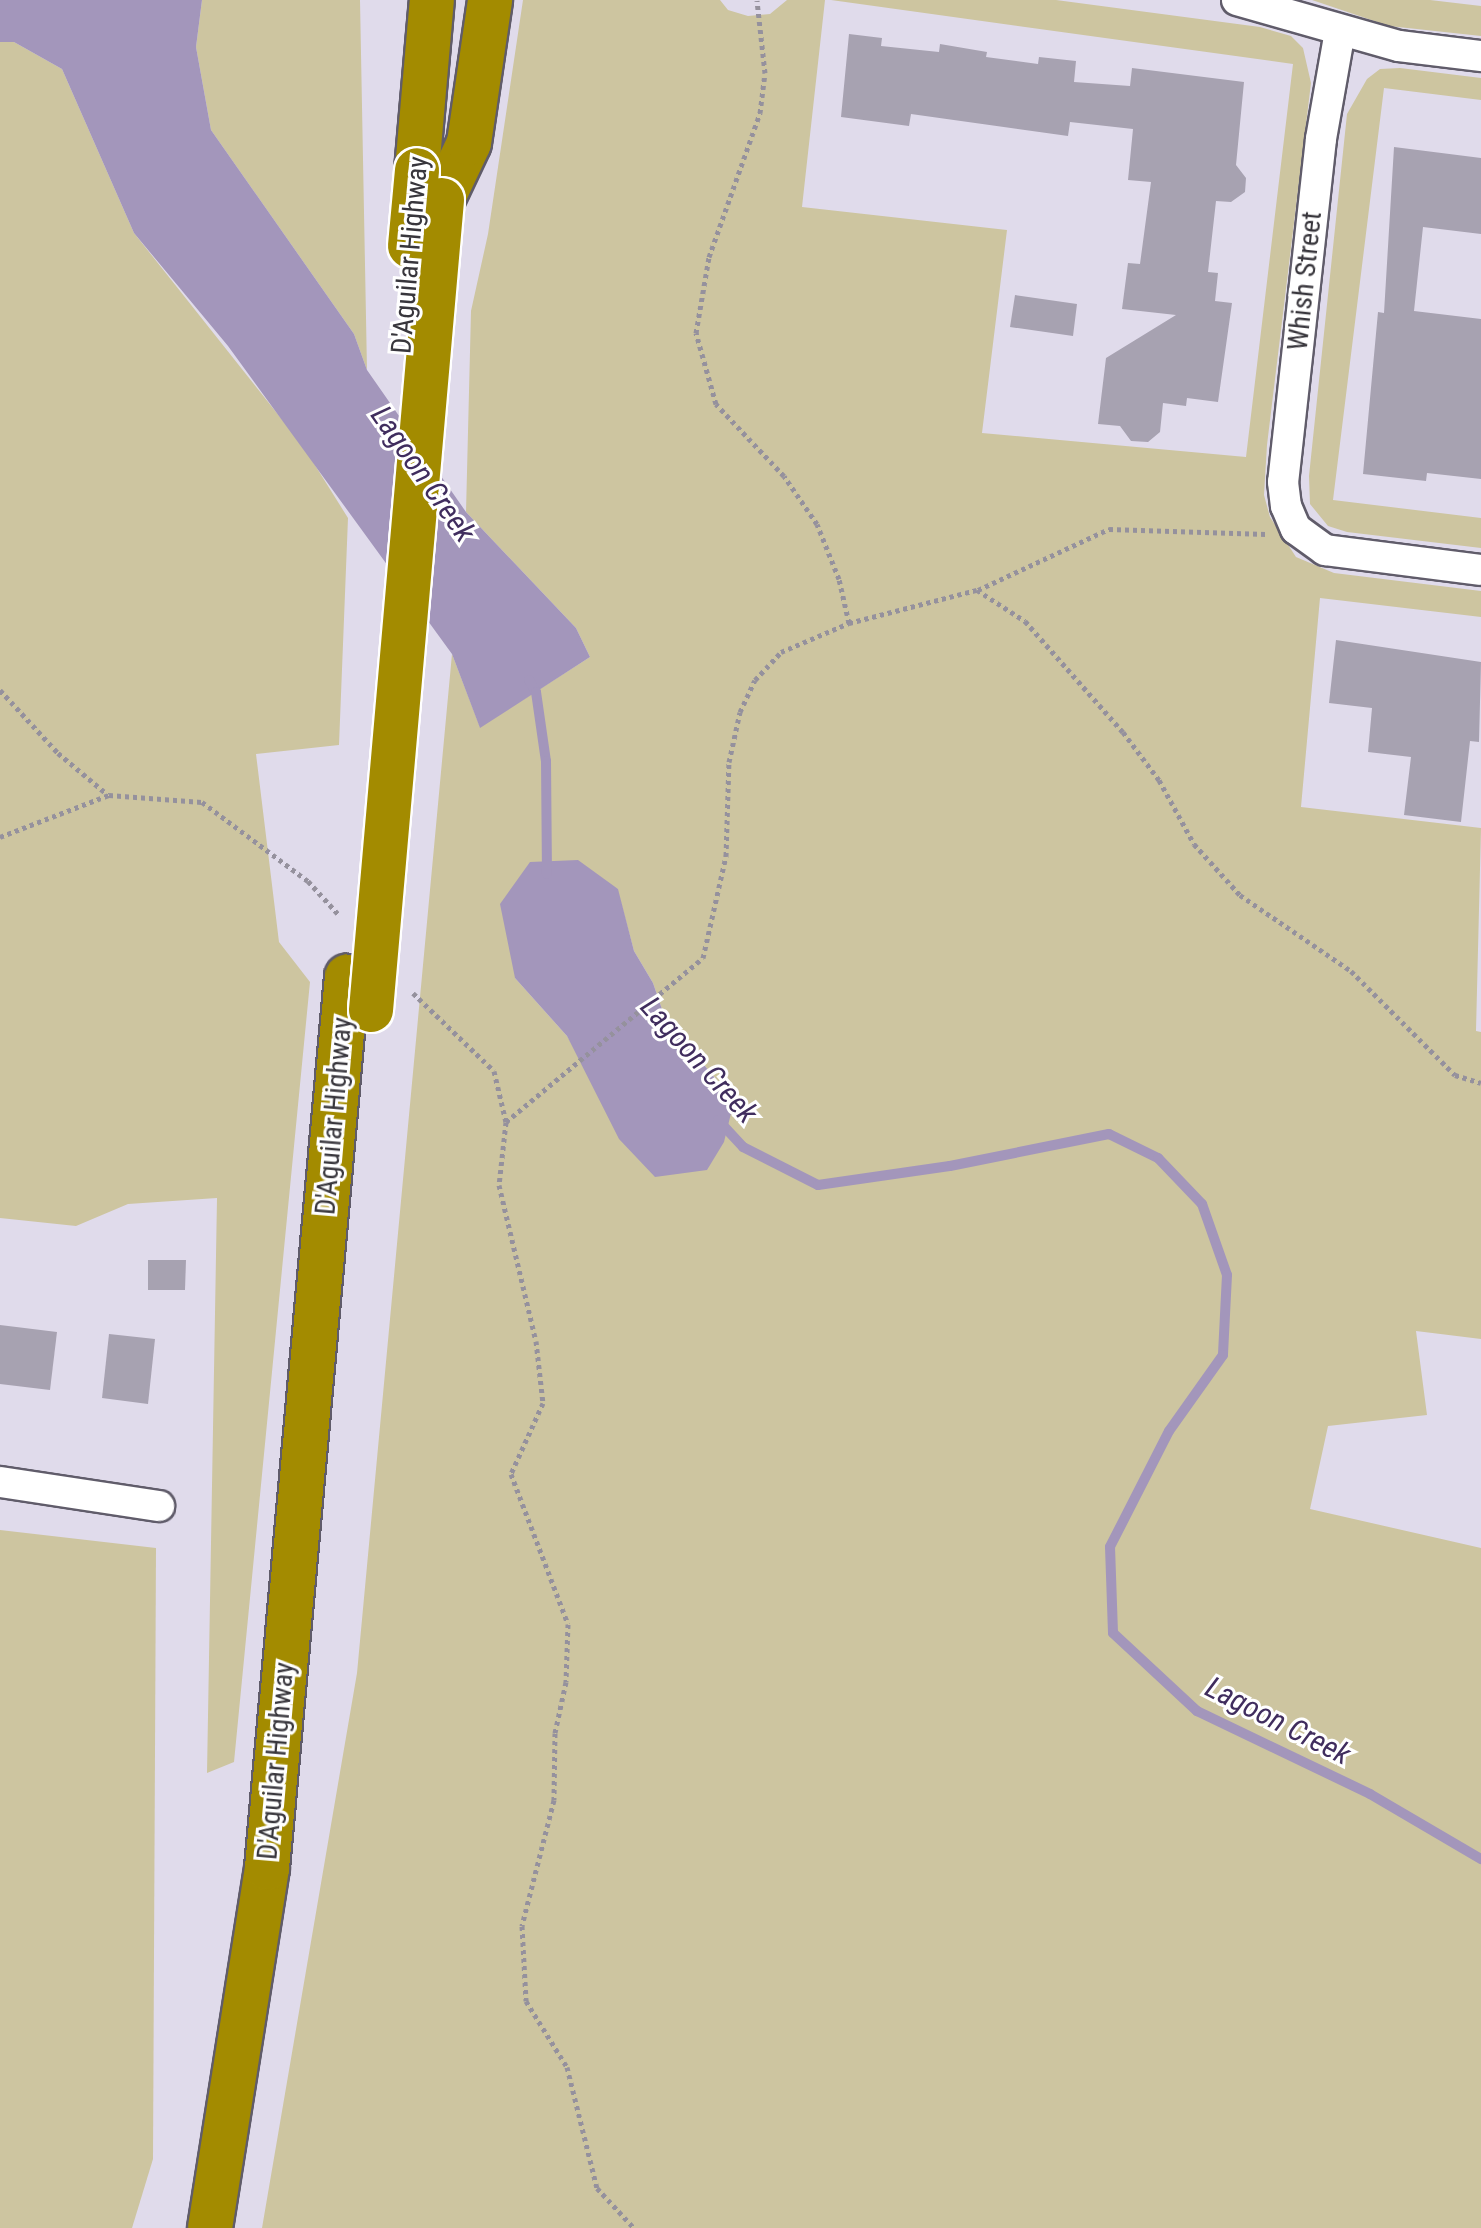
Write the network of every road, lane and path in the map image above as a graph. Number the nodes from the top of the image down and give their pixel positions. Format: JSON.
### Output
{"nodes":[{"id":1,"x":432,"y":0,"type":"edge"},
{"id":2,"x":460,"y":0,"type":"edge"},
{"id":3,"x":490,"y":0,"type":"edge"},
{"id":4,"x":757,"y":0,"type":"edge"},
{"id":5,"x":1237,"y":0,"type":"edge"},
{"id":6,"x":1340,"y":31,"type":"junction"},
{"id":7,"x":1481,"y":56,"type":"edge"},
{"id":8,"x":430,"y":185,"type":"junction"},
{"id":9,"x":1296,"y":529,"type":"junction"},
{"id":10,"x":1481,"y":570,"type":"edge"},
{"id":11,"x":977,"y":590,"type":"junction"},
{"id":12,"x":849,"y":623,"type":"junction"},
{"id":13,"x":0,"y":690,"type":"edge"},
{"id":14,"x":109,"y":795,"type":"junction"},
{"id":15,"x":0,"y":837,"type":"edge"},
{"id":16,"x":351,"y":927,"type":"dead end"},
{"id":17,"x":374,"y":991,"type":"junction"},
{"id":18,"x":1481,"y":1083,"type":"edge"},
{"id":19,"x":506,"y":1122,"type":"junction"},
{"id":20,"x":0,"y":1482,"type":"edge"},
{"id":21,"x":159,"y":1506,"type":"dead end"},
{"id":22,"x":210,"y":2228,"type":"edge"},
{"id":23,"x":240,"y":2228,"type":"edge"},
{"id":24,"x":634,"y":2228,"type":"edge"}],
"edges":[{"from":1,"to":8,"type":"highway","name":"D'Aguilar Highway"},
{"from":2,"to":8,"type":"highway","name":"D'Aguilar Highway"},
{"from":3,"to":8,"type":"highway"},
{"from":4,"to":12,"type":"path"},
{"from":5,"to":6,"type":"street"},
{"from":6,"to":7,"type":"street"},
{"from":6,"to":9,"type":"street","name":"Whish Street"},
{"from":8,"to":17,"type":"highway","name":"D'Aguilar Highway","bridge":true},
{"from":9,"to":10,"type":"street"},
{"from":9,"to":11,"type":"path"},
{"from":11,"to":12,"type":"path"},
{"from":11,"to":18,"type":"path"},
{"from":12,"to":19,"type":"path"},
{"from":13,"to":14,"type":"path"},
{"from":14,"to":15,"type":"path"},
{"from":14,"to":16,"type":"path"},
{"from":17,"to":19,"type":"path"},
{"from":17,"to":22,"type":"highway","name":"D'Aguilar Highway"},
{"from":17,"to":23,"type":"highway","name":"D'Aguilar Highway"},
{"from":19,"to":24,"type":"path"},
{"from":20,"to":21,"type":"street"}]}
